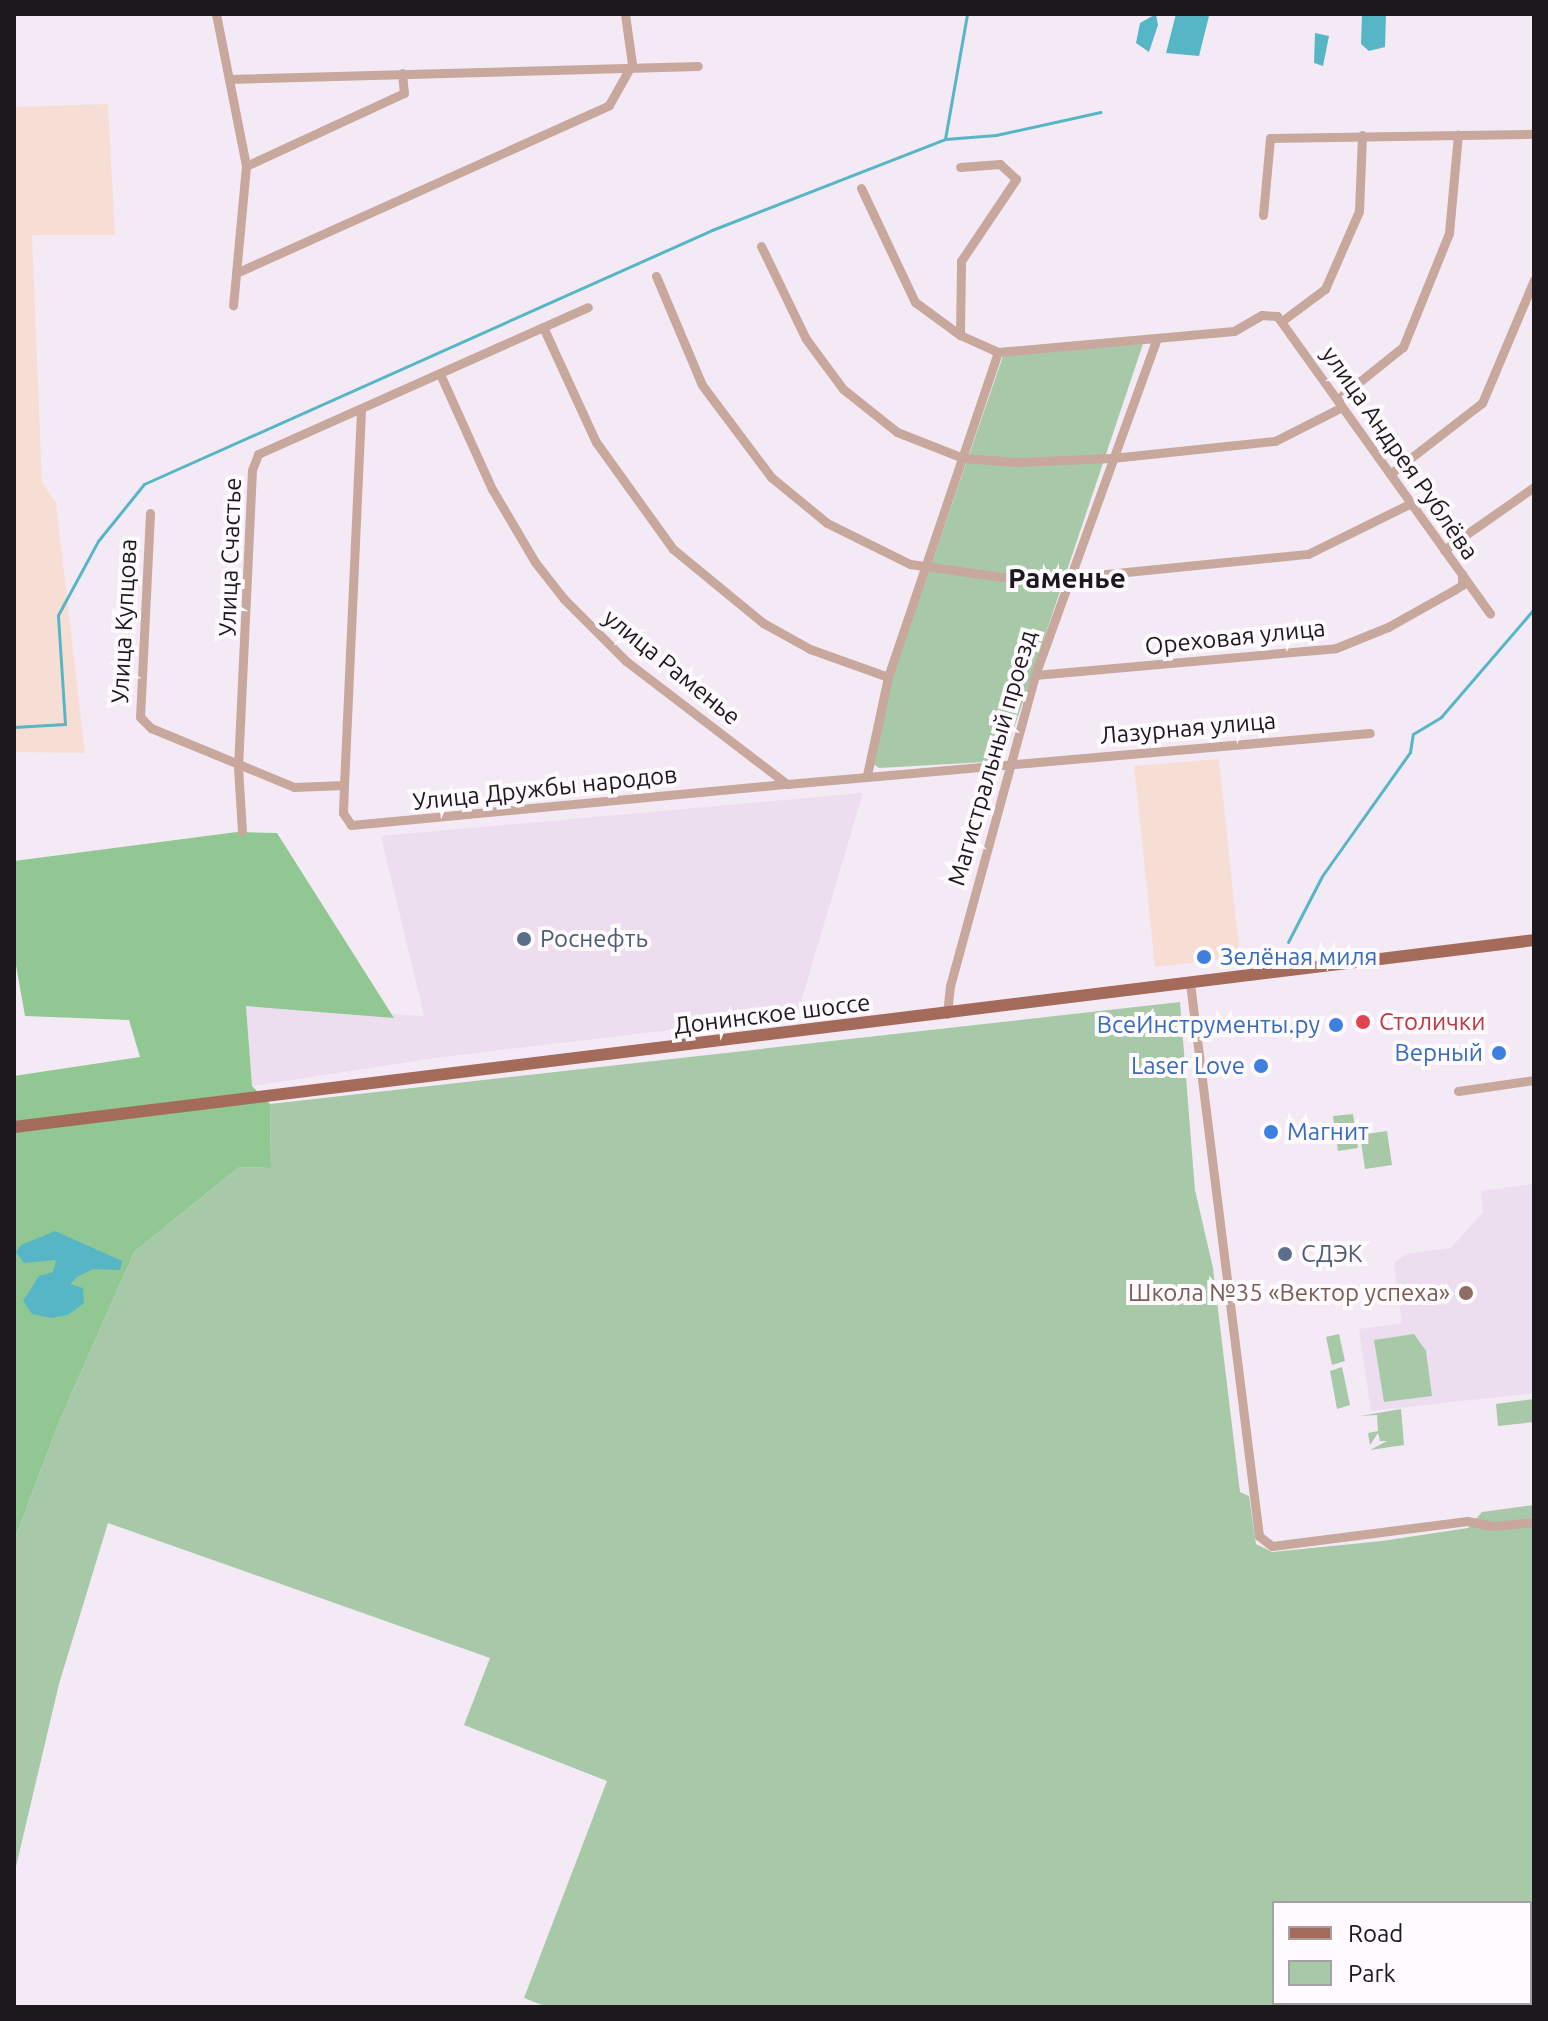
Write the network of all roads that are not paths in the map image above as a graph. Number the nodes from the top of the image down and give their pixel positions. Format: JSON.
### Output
{"nodes":[{"id":1,"x":216,"y":14,"type":"edge"},
{"id":2,"x":625,"y":14,"type":"edge"},
{"id":3,"x":632,"y":64,"type":"junction"},
{"id":4,"x":698,"y":66,"type":"dead end"},
{"id":5,"x":402,"y":73,"type":"junction"},
{"id":6,"x":229,"y":79,"type":"junction"},
{"id":7,"x":1458,"y":134,"type":"junction"},
{"id":8,"x":1534,"y":134,"type":"edge"},
{"id":9,"x":1362,"y":135,"type":"junction"},
{"id":10,"x":246,"y":166,"type":"junction"},
{"id":11,"x":960,"y":167,"type":"dead end"},
{"id":12,"x":861,"y":188,"type":"dead end"},
{"id":13,"x":1263,"y":215,"type":"dead end"},
{"id":14,"x":761,"y":246,"type":"dead end"},
{"id":15,"x":236,"y":273,"type":"junction"},
{"id":16,"x":656,"y":276,"type":"dead end"},
{"id":17,"x":1534,"y":280,"type":"edge"},
{"id":18,"x":233,"y":305,"type":"dead end"},
{"id":19,"x":588,"y":307,"type":"dead end"},
{"id":20,"x":1279,"y":318,"type":"junction"},
{"id":21,"x":543,"y":327,"type":"junction"},
{"id":22,"x":960,"y":335,"type":"junction"},
{"id":23,"x":1157,"y":338,"type":"junction"},
{"id":24,"x":998,"y":352,"type":"junction"},
{"id":25,"x":440,"y":374,"type":"junction"},
{"id":26,"x":1339,"y":403,"type":"junction"},
{"id":27,"x":361,"y":408,"type":"junction"},
{"id":28,"x":963,"y":458,"type":"junction"},
{"id":29,"x":1112,"y":458,"type":"junction"},
{"id":30,"x":1390,"y":474,"type":"junction"},
{"id":31,"x":1534,"y":487,"type":"edge"},
{"id":32,"x":1409,"y":504,"type":"junction"},
{"id":33,"x":150,"y":513,"type":"dead end"},
{"id":34,"x":1444,"y":550,"type":"junction"},
{"id":35,"x":922,"y":565,"type":"junction"},
{"id":36,"x":1462,"y":574,"type":"junction"},
{"id":37,"x":1066,"y":578,"type":"junction"},
{"id":38,"x":1490,"y":614,"type":"dead end"},
{"id":39,"x":1035,"y":675,"type":"junction"},
{"id":40,"x":888,"y":677,"type":"junction"},
{"id":41,"x":1370,"y":733,"type":"dead end"},
{"id":42,"x":1009,"y":764,"type":"junction"},
{"id":43,"x":238,"y":767,"type":"junction"},
{"id":44,"x":867,"y":775,"type":"junction"},
{"id":45,"x":787,"y":784,"type":"junction"},
{"id":46,"x":344,"y":785,"type":"junction"},
{"id":47,"x":242,"y":831,"type":"dead end"},
{"id":48,"x":1534,"y":940,"type":"edge"},
{"id":49,"x":1190,"y":983,"type":"junction"},
{"id":50,"x":947,"y":1014,"type":"junction"},
{"id":51,"x":1534,"y":1080,"type":"edge"},
{"id":52,"x":1458,"y":1091,"type":"dead end"},
{"id":53,"x":14,"y":1127,"type":"edge"},
{"id":54,"x":1534,"y":1522,"type":"edge"}],
"edges":[{"from":1,"to":6,"type":"street"},
{"from":2,"to":3,"type":"street"},
{"from":3,"to":4,"type":"street"},
{"from":3,"to":5,"type":"street"},
{"from":3,"to":15,"type":"street"},
{"from":5,"to":6,"type":"street"},
{"from":5,"to":10,"type":"street"},
{"from":6,"to":10,"type":"street"},
{"from":7,"to":8,"type":"street"},
{"from":7,"to":9,"type":"street"},
{"from":7,"to":26,"type":"street"},
{"from":9,"to":13,"type":"street"},
{"from":9,"to":20,"type":"street"},
{"from":10,"to":15,"type":"street"},
{"from":11,"to":22,"type":"street"},
{"from":12,"to":22,"type":"street"},
{"from":14,"to":28,"type":"street"},
{"from":15,"to":18,"type":"street"},
{"from":16,"to":35,"type":"street"},
{"from":17,"to":30,"type":"street"},
{"from":19,"to":21,"type":"street","name":"Улица Счастье"},
{"from":20,"to":23,"type":"street"},
{"from":20,"to":26,"type":"street","name":"улица Андрея Рублёва"},
{"from":21,"to":25,"type":"street","name":"Улица Счастье"},
{"from":21,"to":40,"type":"street"},
{"from":22,"to":24,"type":"street"},
{"from":23,"to":24,"type":"street"},
{"from":23,"to":29,"type":"street","name":"Магистральный проезд"},
{"from":24,"to":28,"type":"street"},
{"from":25,"to":27,"type":"street","name":"Улица Счастье"},
{"from":25,"to":45,"type":"street","name":"улица Раменье"},
{"from":26,"to":29,"type":"street"},
{"from":26,"to":30,"type":"street","name":"улица Андрея Рублёва"},
{"from":27,"to":43,"type":"street","name":"Улица Счастье"},
{"from":27,"to":46,"type":"street","name":"Улица Дружбы народов"},
{"from":28,"to":29,"type":"street"},
{"from":28,"to":35,"type":"street"},
{"from":29,"to":37,"type":"street","name":"Магистральный проезд"},
{"from":30,"to":32,"type":"street","name":"улица Андрея Рублёва"},
{"from":31,"to":34,"type":"street"},
{"from":32,"to":34,"type":"street","name":"улица Андрея Рублёва"},
{"from":32,"to":37,"type":"street"},
{"from":33,"to":43,"type":"street","name":"Улица Купцова"},
{"from":34,"to":36,"type":"street","name":"улица Андрея Рублёва"},
{"from":35,"to":37,"type":"street"},
{"from":35,"to":40,"type":"street"},
{"from":36,"to":38,"type":"street","name":"улица Андрея Рублёва"},
{"from":36,"to":39,"type":"street","name":"Ореховая улица"},
{"from":37,"to":39,"type":"street","name":"Магистральный проезд"},
{"from":39,"to":42,"type":"street","name":"Магистральный проезд"},
{"from":40,"to":44,"type":"street"},
{"from":41,"to":42,"type":"street","name":"Лазурная улица"},
{"from":42,"to":44,"type":"street"},
{"from":42,"to":50,"type":"street","name":"Магистральный проезд"},
{"from":43,"to":46,"type":"street"},
{"from":43,"to":47,"type":"street","name":"Улица Счастье"},
{"from":44,"to":45,"type":"street"},
{"from":45,"to":46,"type":"street","name":"Улица Дружбы народов"},
{"from":48,"to":49,"type":"main road","name":"Донинское шоссе"},
{"from":49,"to":50,"type":"main road","name":"Донинское шоссе"},
{"from":49,"to":54,"type":"street"},
{"from":50,"to":53,"type":"main road","name":"Донинское шоссе"},
{"from":51,"to":52,"type":"street"}]}
